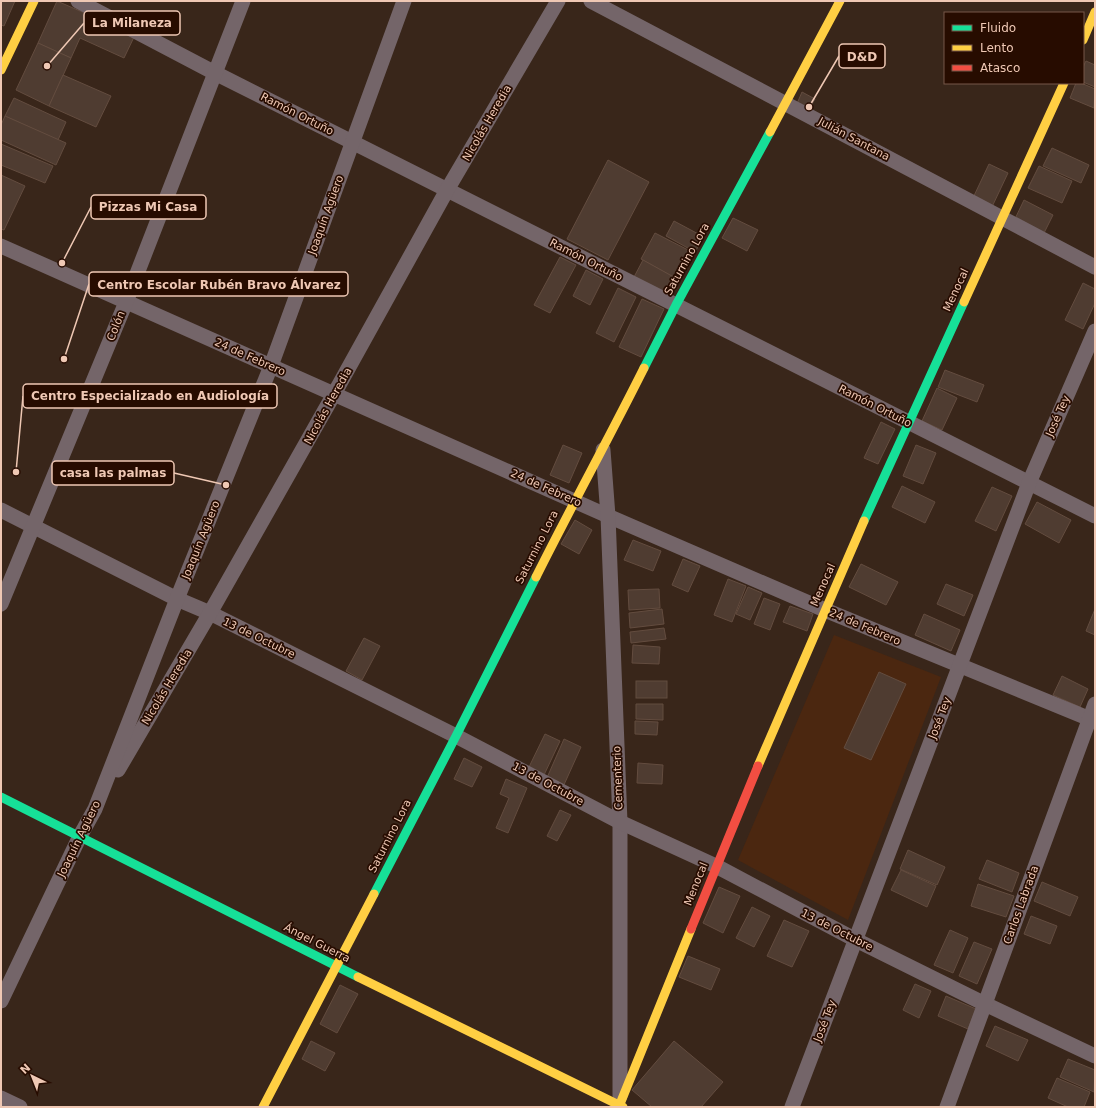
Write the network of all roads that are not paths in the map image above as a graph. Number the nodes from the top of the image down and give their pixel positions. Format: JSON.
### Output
{"nodes":[{"id":1,"x":34,"y":1,"type":"edge"},
{"id":2,"x":78,"y":1,"type":"edge"},
{"id":3,"x":243,"y":1,"type":"edge"},
{"id":4,"x":404,"y":1,"type":"edge"},
{"id":5,"x":558,"y":1,"type":"edge"},
{"id":6,"x":591,"y":1,"type":"edge"},
{"id":7,"x":840,"y":1,"type":"edge"},
{"id":8,"x":1095,"y":12,"type":"edge"},
{"id":9,"x":1084,"y":38,"type":"edge"},
{"id":10,"x":1,"y":70,"type":"edge"},
{"id":11,"x":215,"y":73,"type":"junction"},
{"id":12,"x":1064,"y":84,"type":"edge"},
{"id":13,"x":786,"y":104,"type":"junction"},
{"id":14,"x":353,"y":142,"type":"junction"},
{"id":15,"x":447,"y":190,"type":"junction"},
{"id":16,"x":1003,"y":218,"type":"junction"},
{"id":17,"x":1,"y":246,"type":"edge"},
{"id":18,"x":1095,"y":267,"type":"edge"},
{"id":19,"x":126,"y":302,"type":"junction"},
{"id":20,"x":676,"y":305,"type":"junction"},
{"id":21,"x":1095,"y":332,"type":"edge"},
{"id":22,"x":271,"y":366,"type":"junction"},
{"id":23,"x":334,"y":394,"type":"junction"},
{"id":24,"x":908,"y":422,"type":"junction"},
{"id":25,"x":602,"y":449,"type":"junction"},
{"id":26,"x":1029,"y":483,"type":"junction"},
{"id":27,"x":574,"y":501,"type":"junction"},
{"id":28,"x":1,"y":510,"type":"edge"},
{"id":29,"x":608,"y":516,"type":"junction"},
{"id":30,"x":1095,"y":516,"type":"edge"},
{"id":31,"x":34,"y":526,"type":"junction"},
{"id":32,"x":177,"y":599,"type":"junction"},
{"id":33,"x":1,"y":604,"type":"edge"},
{"id":34,"x":825,"y":610,"type":"junction"},
{"id":35,"x":210,"y":613,"type":"junction"},
{"id":36,"x":960,"y":666,"type":"junction"},
{"id":37,"x":1095,"y":704,"type":"edge"},
{"id":38,"x":1092,"y":720,"type":"edge"},
{"id":39,"x":456,"y":736,"type":"junction"},
{"id":40,"x":1,"y":797,"type":"edge"},
{"id":41,"x":95,"y":809,"type":"junction"},
{"id":42,"x":620,"y":822,"type":"junction"},
{"id":43,"x":80,"y":836,"type":"junction"},
{"id":44,"x":716,"y":866,"type":"junction"},
{"id":45,"x":856,"y":940,"type":"junction"},
{"id":46,"x":336,"y":966,"type":"junction"},
{"id":47,"x":1,"y":1002,"type":"edge"},
{"id":48,"x":985,"y":1004,"type":"junction"},
{"id":49,"x":1095,"y":1056,"type":"edge"},
{"id":50,"x":1,"y":1098,"type":"edge"},
{"id":51,"x":621,"y":1106,"type":"edge"},
{"id":52,"x":20,"y":1107,"type":"edge"},
{"id":53,"x":262,"y":1107,"type":"edge"},
{"id":54,"x":792,"y":1107,"type":"edge"},
{"id":55,"x":947,"y":1107,"type":"edge"}],
"edges":[{"from":1,"to":10,"type":"street"},
{"from":2,"to":11,"type":"street","name":"Ramón Ortuño"},
{"from":3,"to":11,"type":"street","name":"Colón"},
{"from":4,"to":14,"type":"street","name":"Joaquín Agüero"},
{"from":5,"to":15,"type":"street","name":"Nicolás Heredia"},
{"from":6,"to":13,"type":"street","name":"Julián Santana"},
{"from":7,"to":13,"type":"street","name":"Saturnino Lora"},
{"from":8,"to":9,"type":"street"},
{"from":11,"to":14,"type":"street","name":"Ramón Ortuño"},
{"from":11,"to":19,"type":"street","name":"Colón"},
{"from":12,"to":16,"type":"street","name":"Menocal"},
{"from":13,"to":16,"type":"street","name":"Julián Santana"},
{"from":13,"to":20,"type":"street","name":"Saturnino Lora"},
{"from":14,"to":15,"type":"street","name":"Ramón Ortuño"},
{"from":14,"to":22,"type":"street","name":"Joaquín Agüero"},
{"from":15,"to":20,"type":"street","name":"Ramón Ortuño"},
{"from":15,"to":23,"type":"street","name":"Nicolás Heredia"},
{"from":16,"to":18,"type":"street","name":"Julián Santana"},
{"from":16,"to":24,"type":"street","name":"Menocal"},
{"from":17,"to":19,"type":"street","name":"24 de Febrero"},
{"from":19,"to":22,"type":"street","name":"24 de Febrero"},
{"from":19,"to":31,"type":"street","name":"Colón"},
{"from":20,"to":24,"type":"street","name":"Ramón Ortuño"},
{"from":20,"to":25,"type":"street","name":"Saturnino Lora"},
{"from":21,"to":26,"type":"street","name":"José Tey"},
{"from":22,"to":23,"type":"street","name":"24 de Febrero"},
{"from":22,"to":32,"type":"street","name":"Joaquín Agüero"},
{"from":23,"to":27,"type":"street","name":"24 de Febrero"},
{"from":23,"to":35,"type":"street","name":"Nicolás Heredia"},
{"from":24,"to":26,"type":"street","name":"Ramón Ortuño"},
{"from":24,"to":34,"type":"street","name":"Menocal"},
{"from":25,"to":27,"type":"street","name":"Saturnino Lora"},
{"from":25,"to":29,"type":"street","name":"Cementerio"},
{"from":26,"to":30,"type":"street","name":"Ramón Ortuño"},
{"from":26,"to":36,"type":"street","name":"José Tey"},
{"from":27,"to":29,"type":"street","name":"24 de Febrero"},
{"from":27,"to":39,"type":"street","name":"Saturnino Lora"},
{"from":28,"to":31,"type":"street","name":"13 de Octubre"},
{"from":29,"to":34,"type":"street","name":"24 de Febrero"},
{"from":29,"to":42,"type":"street","name":"Cementerio"},
{"from":31,"to":32,"type":"street","name":"13 de Octubre"},
{"from":31,"to":33,"type":"street","name":"Colón"},
{"from":32,"to":35,"type":"street","name":"13 de Octubre"},
{"from":32,"to":41,"type":"street","name":"Joaquín Agüero"},
{"from":34,"to":36,"type":"street","name":"24 de Febrero"},
{"from":34,"to":44,"type":"street","name":"Menocal"},
{"from":35,"to":39,"type":"street","name":"13 de Octubre"},
{"from":35,"to":41,"type":"street","name":"Nicolás Heredia"},
{"from":36,"to":38,"type":"street","name":"24 de Febrero"},
{"from":36,"to":45,"type":"street","name":"José Tey"},
{"from":37,"to":38,"type":"street","name":"Carlos Labrada"},
{"from":38,"to":48,"type":"street","name":"Carlos Labrada"},
{"from":39,"to":42,"type":"street","name":"13 de Octubre"},
{"from":39,"to":46,"type":"street","name":"Saturnino Lora"},
{"from":40,"to":43,"type":"street","name":"Ángel Guerra"},
{"from":41,"to":43,"type":"street","name":"Joaquín Agüero"},
{"from":42,"to":44,"type":"street","name":"13 de Octubre"},
{"from":42,"to":51,"type":"street","name":"Cementerio"},
{"from":43,"to":46,"type":"street","name":"Ángel Guerra"},
{"from":43,"to":47,"type":"street","name":"Joaquín Agüero"},
{"from":44,"to":45,"type":"street","name":"13 de Octubre"},
{"from":44,"to":51,"type":"street","name":"Menocal"},
{"from":45,"to":48,"type":"street","name":"13 de Octubre"},
{"from":45,"to":54,"type":"street","name":"José Tey"},
{"from":46,"to":51,"type":"street","name":"Ángel Guerra"},
{"from":46,"to":53,"type":"street","name":"Saturnino Lora"},
{"from":48,"to":49,"type":"street","name":"13 de Octubre"},
{"from":48,"to":55,"type":"street","name":"Carlos Labrada"},
{"from":50,"to":52,"type":"street"}]}
